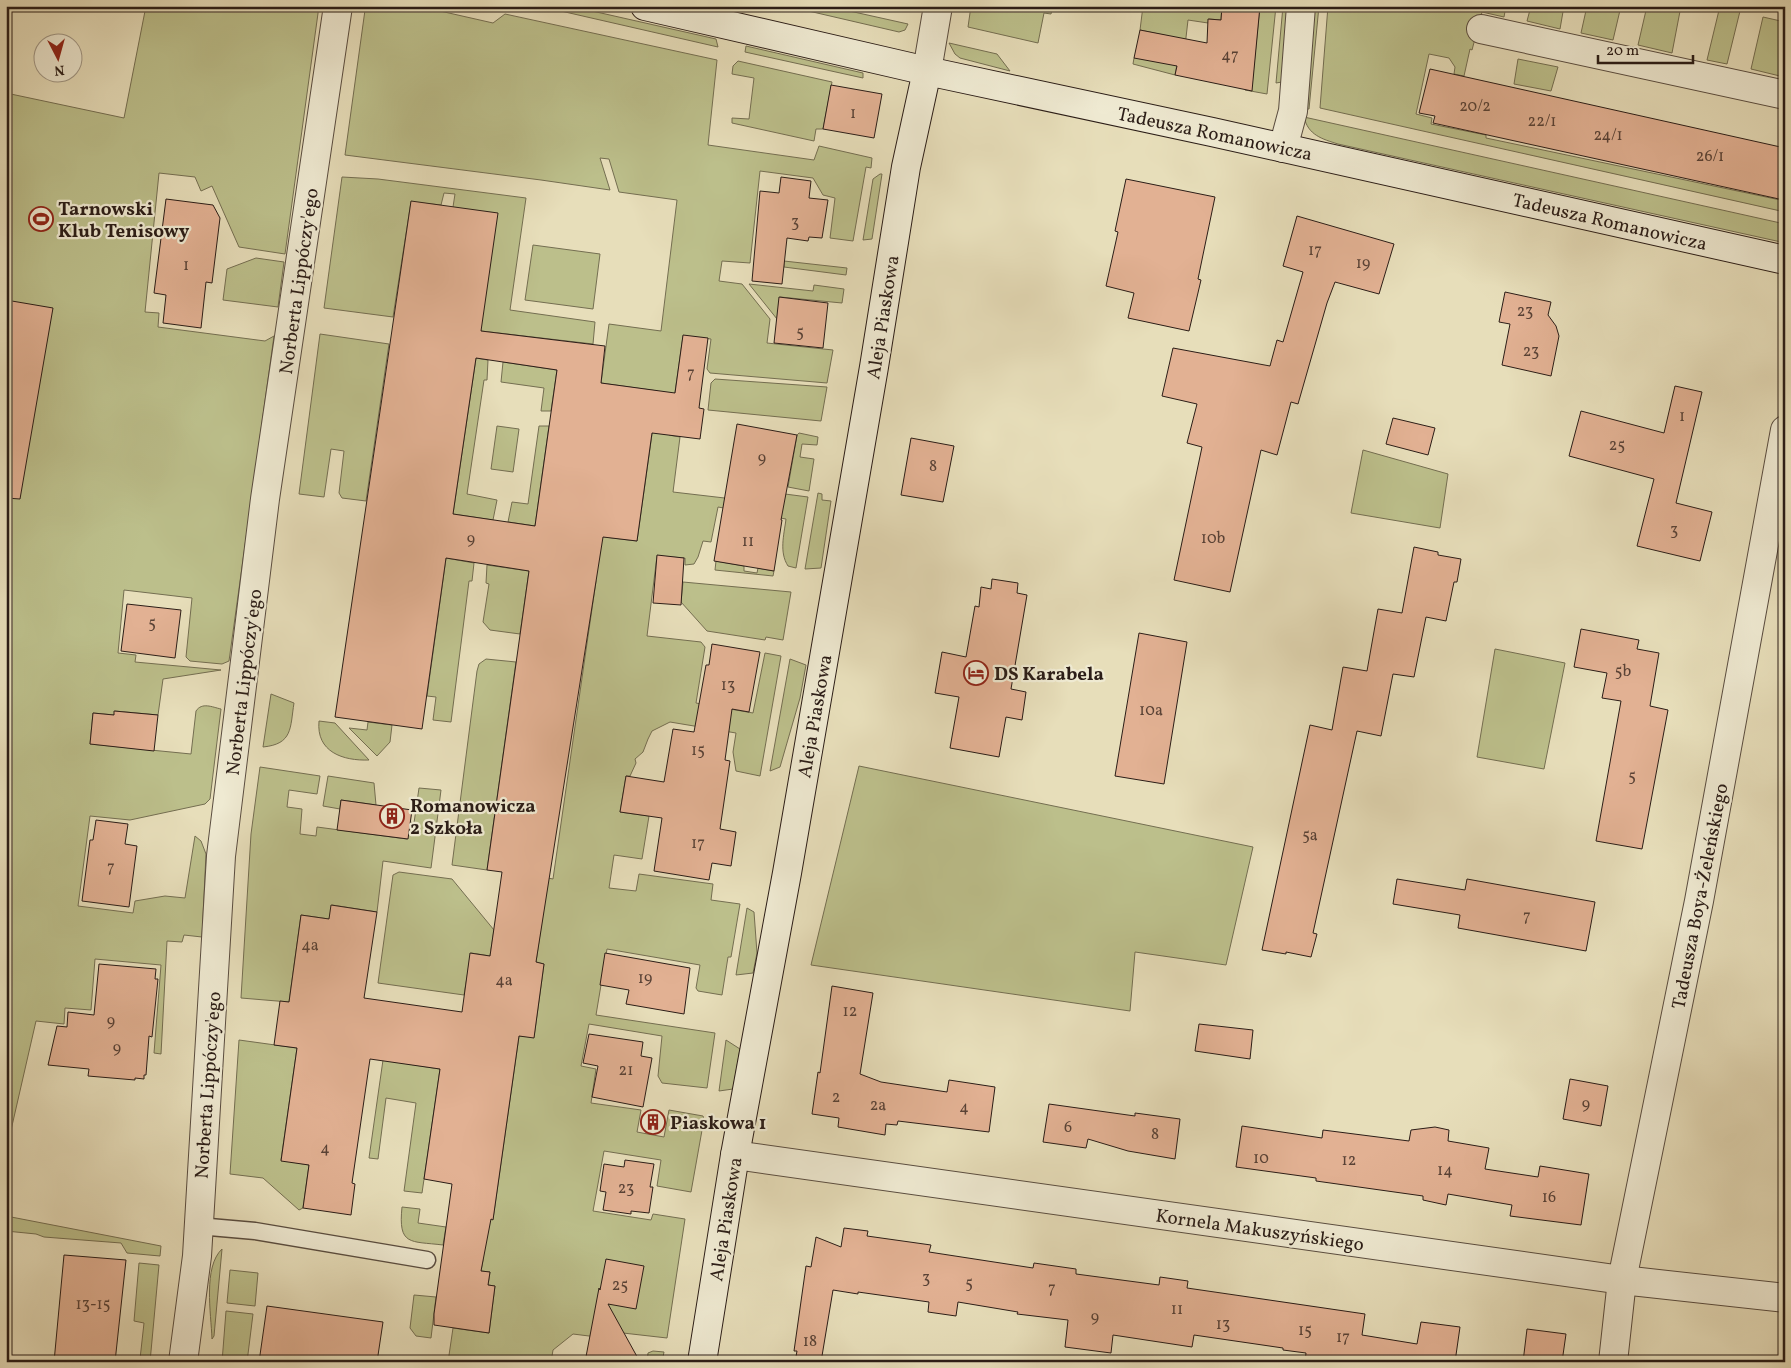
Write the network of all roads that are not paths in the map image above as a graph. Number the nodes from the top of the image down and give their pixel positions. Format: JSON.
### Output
{"nodes":[{"id":1,"x":338,"y":6,"type":"edge"},
{"id":2,"x":645,"y":6,"type":"edge"},
{"id":3,"x":938,"y":6,"type":"edge"},
{"id":4,"x":1301,"y":6,"type":"edge"},
{"id":5,"x":1480,"y":29,"type":"dead end"},
{"id":6,"x":927,"y":71,"type":"junction"},
{"id":7,"x":1785,"y":95,"type":"edge"},
{"id":8,"x":1283,"y":148,"type":"junction"},
{"id":9,"x":1785,"y":260,"type":"edge"},
{"id":10,"x":1785,"y":430,"type":"edge"},
{"id":11,"x":735,"y":1155,"type":"junction"},
{"id":12,"x":198,"y":1226,"type":"junction"},
{"id":13,"x":427,"y":1260,"type":"dead end"},
{"id":14,"x":1622,"y":1280,"type":"junction"},
{"id":15,"x":1785,"y":1298,"type":"edge"},
{"id":16,"x":183,"y":1362,"type":"edge"},
{"id":17,"x":702,"y":1362,"type":"edge"},
{"id":18,"x":1613,"y":1362,"type":"edge"}],
"edges":[{"from":1,"to":12,"type":"street","name":"Norberta Lippóczy'ego"},
{"from":2,"to":6,"type":"street","name":"Tadeusza Romanowicza"},
{"from":3,"to":6,"type":"street","name":"Aleja Piaskowa"},
{"from":4,"to":8,"type":"street"},
{"from":5,"to":7,"type":"street"},
{"from":6,"to":8,"type":"street","name":"Tadeusza Romanowicza"},
{"from":6,"to":11,"type":"street","name":"Aleja Piaskowa"},
{"from":8,"to":9,"type":"street","name":"Tadeusza Romanowicza"},
{"from":10,"to":14,"type":"street","name":"Tadeusza Boya-Żeleńskiego"},
{"from":11,"to":14,"type":"street","name":"Kornela Makuszyńskiego"},
{"from":11,"to":17,"type":"street","name":"Aleja Piaskowa"},
{"from":12,"to":13,"type":"lane"},
{"from":12,"to":16,"type":"street","name":"Norberta Lippóczy'ego"},
{"from":14,"to":15,"type":"street","name":"Kornela Makuszyńskiego"},
{"from":14,"to":18,"type":"street","name":"Tadeusza Boya-Żeleńskiego"}]}
